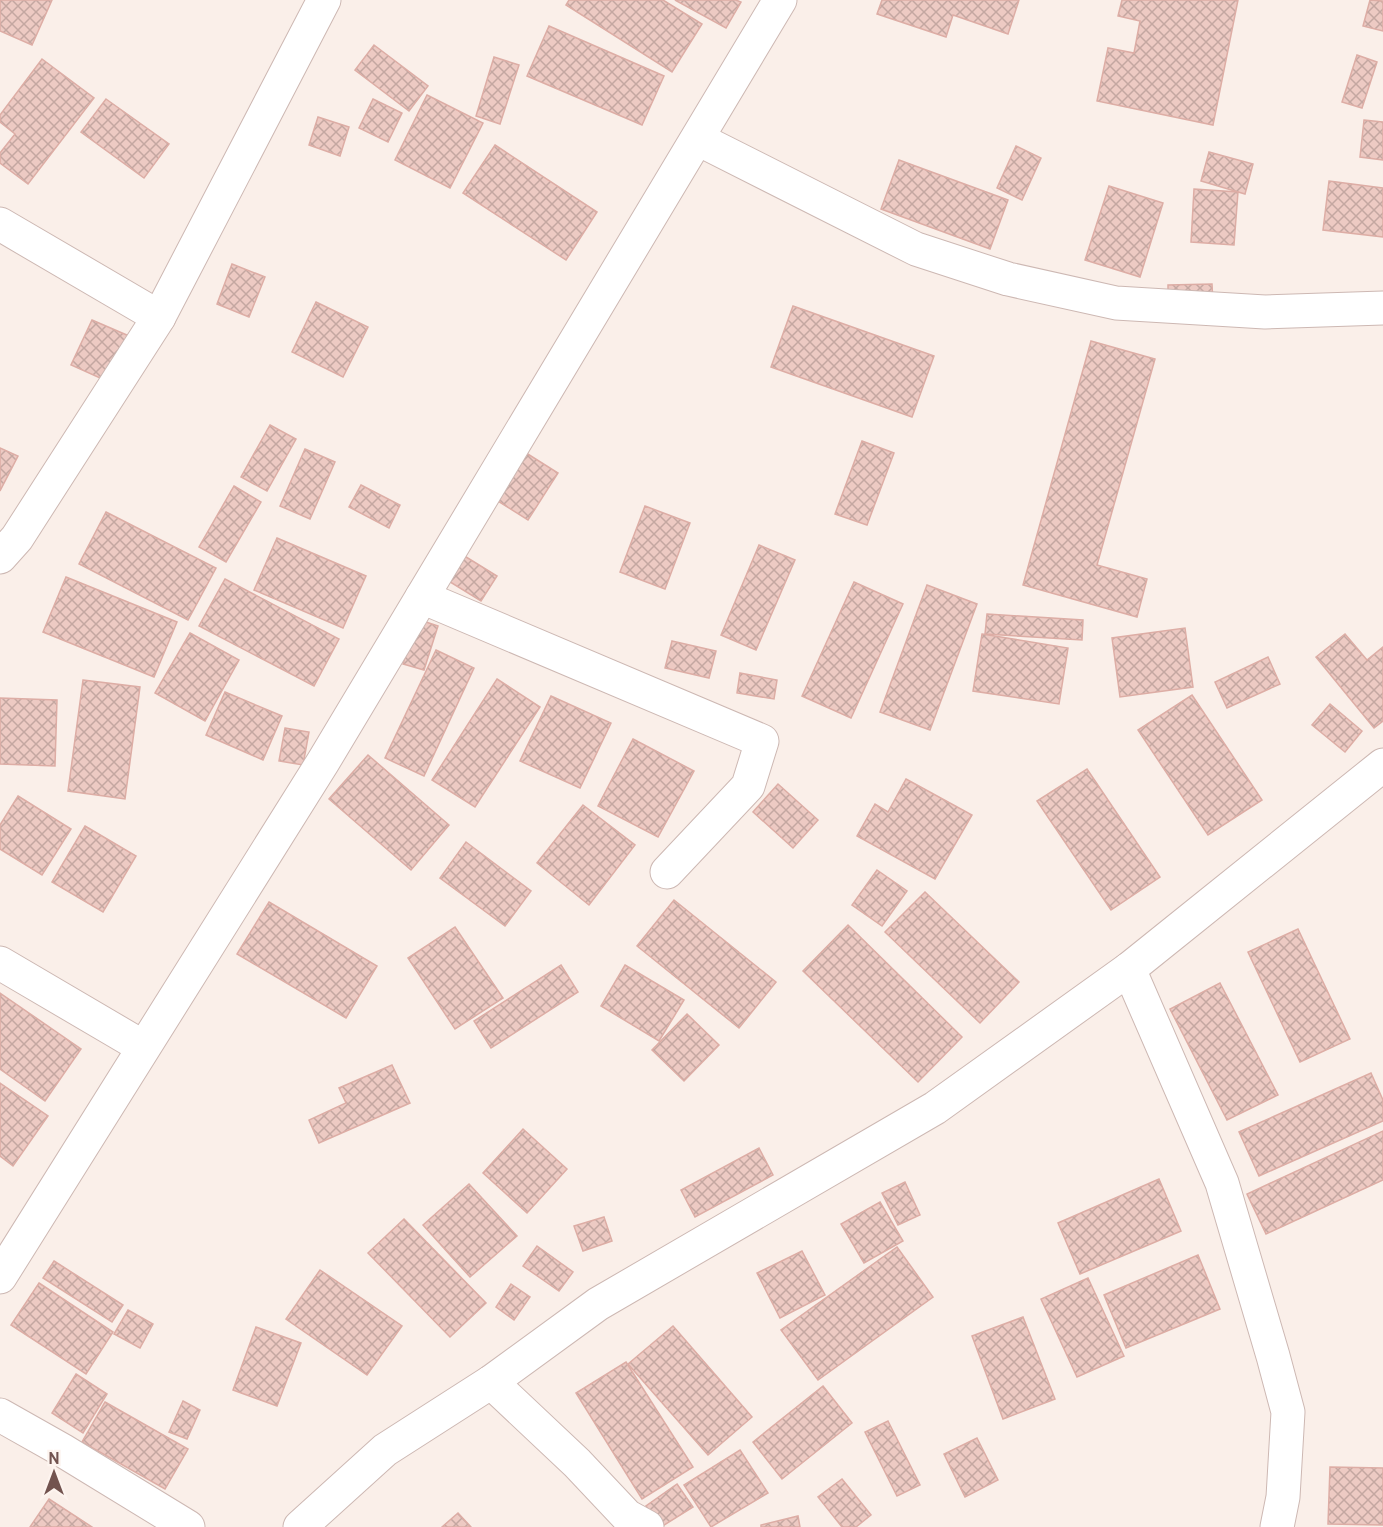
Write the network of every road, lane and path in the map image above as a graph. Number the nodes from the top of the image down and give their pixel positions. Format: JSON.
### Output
{"nodes":[{"id":1,"x":780,"y":0,"type":"edge"},
{"id":2,"x":315,"y":3,"type":"edge"},
{"id":3,"x":698,"y":139,"type":"junction"},
{"id":4,"x":0,"y":224,"type":"edge"},
{"id":5,"x":1383,"y":308,"type":"edge"},
{"id":6,"x":159,"y":317,"type":"junction"},
{"id":7,"x":0,"y":557,"type":"edge"},
{"id":8,"x":422,"y":597,"type":"junction"},
{"id":9,"x":1383,"y":765,"type":"edge"},
{"id":10,"x":667,"y":872,"type":"dead end"},
{"id":11,"x":0,"y":963,"type":"edge"},
{"id":12,"x":1128,"y":969,"type":"junction"},
{"id":13,"x":143,"y":1047,"type":"junction"},
{"id":14,"x":0,"y":1277,"type":"edge"},
{"id":15,"x":491,"y":1382,"type":"junction"},
{"id":16,"x":0,"y":1415,"type":"edge"},
{"id":17,"x":188,"y":1527,"type":"edge"},
{"id":18,"x":300,"y":1527,"type":"edge"},
{"id":19,"x":647,"y":1527,"type":"edge"},
{"id":20,"x":1277,"y":1527,"type":"edge"}],
"edges":[{"from":1,"to":3,"type":"street"},
{"from":2,"to":6,"type":"street"},
{"from":3,"to":5,"type":"street"},
{"from":3,"to":8,"type":"street"},
{"from":4,"to":6,"type":"street"},
{"from":6,"to":7,"type":"street"},
{"from":8,"to":10,"type":"street"},
{"from":8,"to":13,"type":"street"},
{"from":9,"to":12,"type":"street"},
{"from":11,"to":13,"type":"street"},
{"from":12,"to":15,"type":"street"},
{"from":12,"to":20,"type":"street"},
{"from":13,"to":14,"type":"street"},
{"from":15,"to":18,"type":"street"},
{"from":15,"to":19,"type":"street"},
{"from":16,"to":17,"type":"street"}]}
